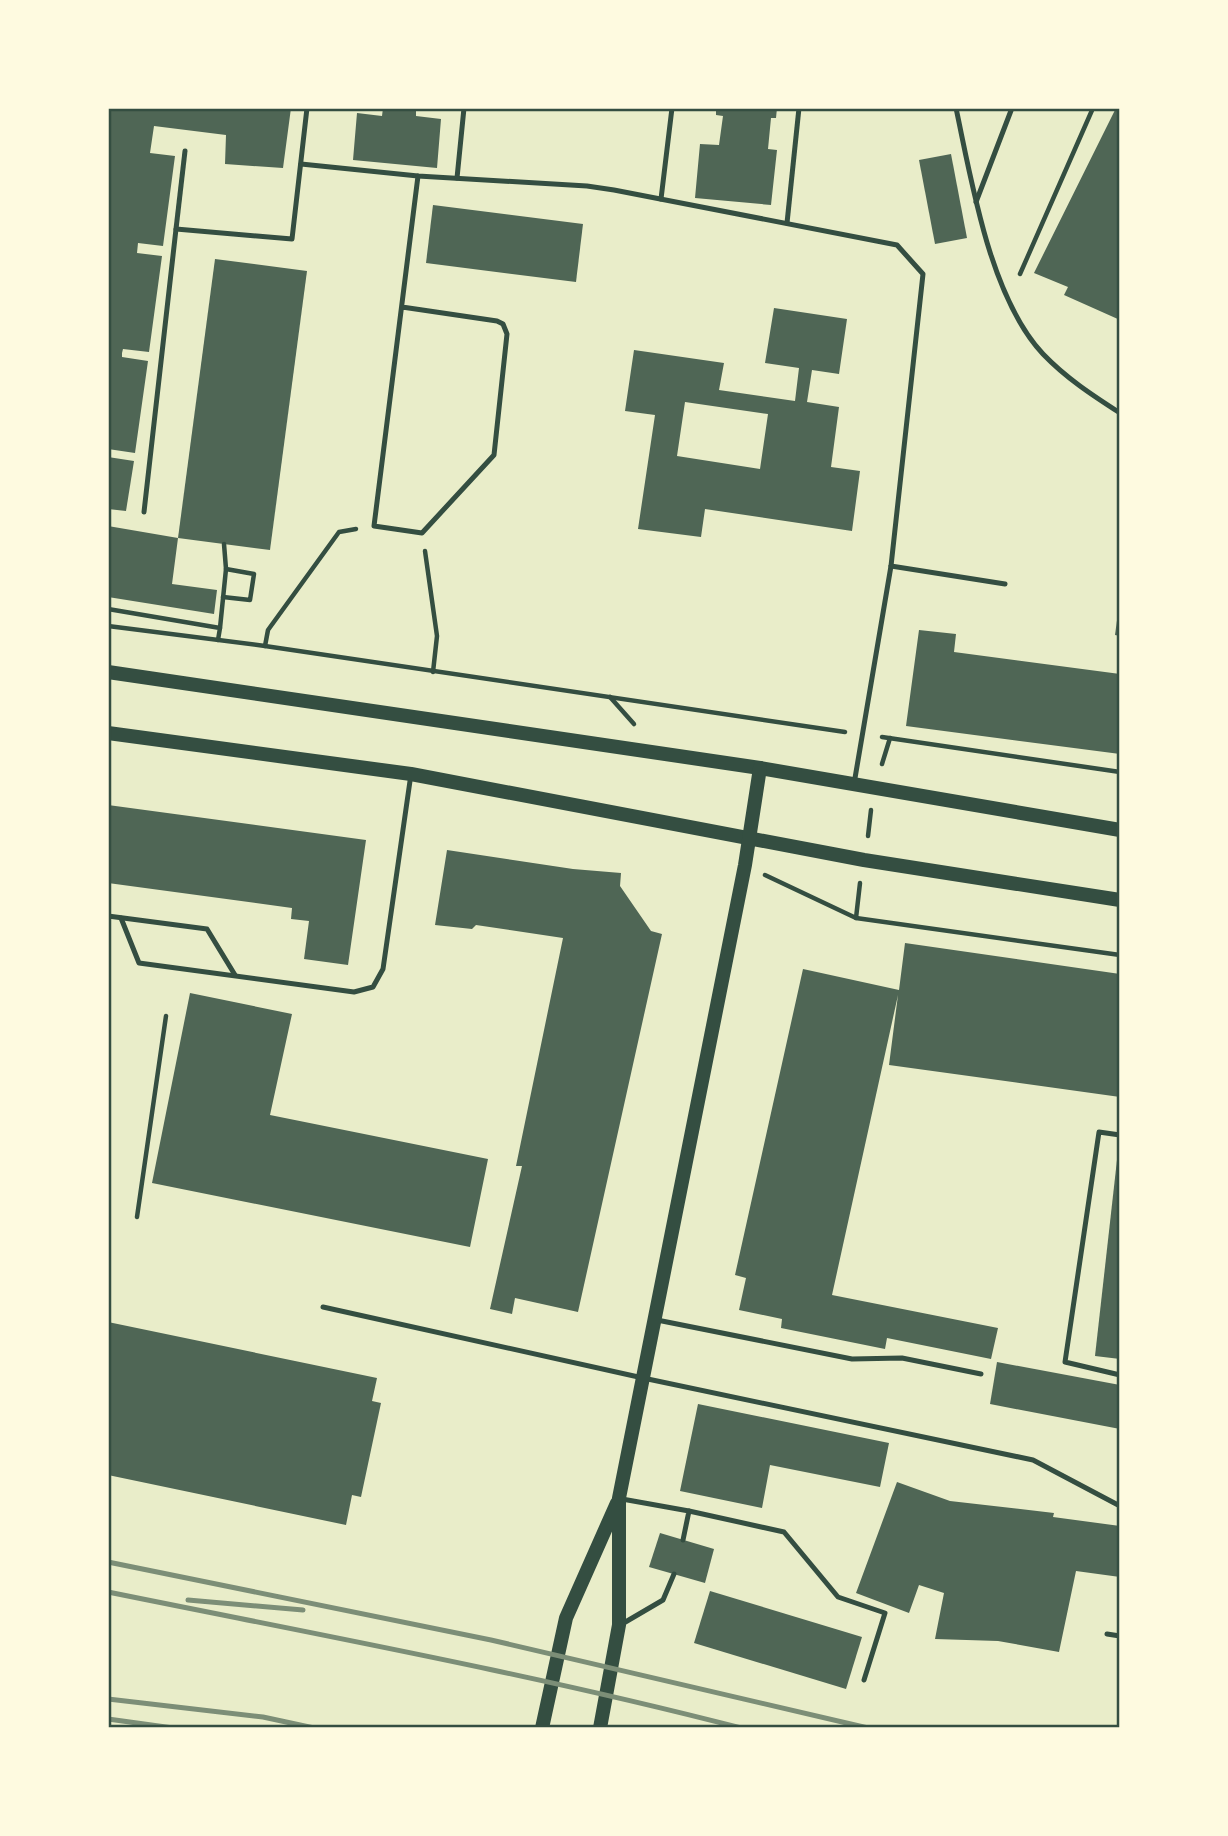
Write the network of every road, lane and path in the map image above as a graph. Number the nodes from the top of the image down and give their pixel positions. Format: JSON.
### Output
{"nodes":[{"id":1,"x":307,"y":108,"type":"edge"},
{"id":2,"x":464,"y":108,"type":"edge"},
{"id":3,"x":672,"y":108,"type":"edge"},
{"id":4,"x":799,"y":108,"type":"edge"},
{"id":5,"x":956,"y":108,"type":"edge"},
{"id":6,"x":1012,"y":108,"type":"edge"},
{"id":7,"x":1093,"y":108,"type":"edge"},
{"id":8,"x":186,"y":151,"type":"dead end"},
{"id":9,"x":301,"y":164,"type":"junction"},
{"id":10,"x":418,"y":176,"type":"junction"},
{"id":11,"x":457,"y":178,"type":"junction"},
{"id":12,"x":661,"y":199,"type":"junction"},
{"id":13,"x":976,"y":202,"type":"junction"},
{"id":14,"x":787,"y":223,"type":"junction"},
{"id":15,"x":176,"y":229,"type":"junction"},
{"id":16,"x":1008,"y":303,"type":"junction"},
{"id":17,"x":402,"y":307,"type":"junction"},
{"id":18,"x":1119,"y":413,"type":"edge"},
{"id":19,"x":144,"y":512,"type":"dead end"},
{"id":20,"x":374,"y":526,"type":"junction"},
{"id":21,"x":422,"y":533,"type":"junction"},
{"id":22,"x":224,"y":544,"type":"dead end"},
{"id":23,"x":891,"y":566,"type":"junction"},
{"id":24,"x":226,"y":569,"type":"junction"},
{"id":25,"x":1005,"y":584,"type":"dead end"},
{"id":26,"x":223,"y":597,"type":"junction"},
{"id":27,"x":108,"y":608,"type":"edge"},
{"id":28,"x":108,"y":626,"type":"edge"},
{"id":29,"x":220,"y":628,"type":"junction"},
{"id":30,"x":219,"y":640,"type":"junction"},
{"id":31,"x":265,"y":646,"type":"junction"},
{"id":32,"x":108,"y":672,"type":"edge"},
{"id":33,"x":433,"y":672,"type":"junction"},
{"id":34,"x":108,"y":733,"type":"edge"},
{"id":35,"x":863,"y":735,"type":"junction"},
{"id":36,"x":890,"y":738,"type":"junction"},
{"id":37,"x":760,"y":768,"type":"junction"},
{"id":38,"x":1119,"y":772,"type":"edge"},
{"id":39,"x":411,"y":774,"type":"junction"},
{"id":40,"x":854,"y":784,"type":"junction"},
{"id":41,"x":875,"y":787,"type":"junction"},
{"id":42,"x":1119,"y":830,"type":"edge"},
{"id":43,"x":749,"y":838,"type":"junction"},
{"id":44,"x":864,"y":860,"type":"junction"},
{"id":45,"x":1119,"y":900,"type":"edge"},
{"id":46,"x":108,"y":916,"type":"edge"},
{"id":47,"x":121,"y":918,"type":"junction"},
{"id":48,"x":1119,"y":955,"type":"edge"},
{"id":49,"x":234,"y":975,"type":"junction"},
{"id":50,"x":166,"y":1016,"type":"dead end"},
{"id":51,"x":1119,"y":1135,"type":"edge"},
{"id":52,"x":136,"y":1217,"type":"dead end"},
{"id":53,"x":323,"y":1307,"type":"dead end"},
{"id":54,"x":654,"y":1320,"type":"junction"},
{"id":55,"x":981,"y":1374,"type":"dead end"},
{"id":56,"x":1119,"y":1376,"type":"edge"},
{"id":57,"x":643,"y":1378,"type":"junction"},
{"id":58,"x":619,"y":1498,"type":"junction"},
{"id":59,"x":1119,"y":1506,"type":"edge"},
{"id":60,"x":689,"y":1511,"type":"junction"},
{"id":61,"x":683,"y":1540,"type":"dead end"},
{"id":62,"x":674,"y":1574,"type":"dead end"},
{"id":63,"x":619,"y":1625,"type":"junction"},
{"id":64,"x":1107,"y":1634,"type":"dead end"},
{"id":65,"x":1119,"y":1636,"type":"edge"},
{"id":66,"x":864,"y":1680,"type":"dead end"},
{"id":67,"x":542,"y":1727,"type":"edge"},
{"id":68,"x":600,"y":1727,"type":"edge"}],
"edges":[{"from":1,"to":9,"type":"lane"},
{"from":2,"to":11,"type":"lane"},
{"from":3,"to":12,"type":"lane"},
{"from":4,"to":14,"type":"lane"},
{"from":5,"to":13,"type":"lane"},
{"from":6,"to":13,"type":"lane"},
{"from":7,"to":16,"type":"path"},
{"from":8,"to":15,"type":"lane"},
{"from":9,"to":10,"type":"lane"},
{"from":9,"to":15,"type":"lane"},
{"from":10,"to":11,"type":"lane"},
{"from":10,"to":17,"type":"lane"},
{"from":11,"to":12,"type":"lane"},
{"from":12,"to":14,"type":"lane"},
{"from":13,"to":16,"type":"lane"},
{"from":14,"to":23,"type":"lane"},
{"from":15,"to":19,"type":"lane"},
{"from":16,"to":18,"type":"lane"},
{"from":17,"to":20,"type":"lane"},
{"from":17,"to":21,"type":"lane"},
{"from":20,"to":21,"type":"lane"},
{"from":20,"to":31,"type":"path"},
{"from":21,"to":33,"type":"path"},
{"from":22,"to":24,"type":"path"},
{"from":23,"to":25,"type":"lane"},
{"from":23,"to":35,"type":"lane"},
{"from":24,"to":26,"type":"path"},
{"from":24,"to":26,"type":"path"},
{"from":26,"to":29,"type":"path"},
{"from":27,"to":29,"type":"path"},
{"from":28,"to":30,"type":"path"},
{"from":29,"to":30,"type":"path"},
{"from":30,"to":31,"type":"path"},
{"from":31,"to":33,"type":"path"},
{"from":32,"to":37,"type":"main road"},
{"from":33,"to":35,"type":"path"},
{"from":34,"to":39,"type":"main road"},
{"from":35,"to":36,"type":"path"},
{"from":35,"to":40,"type":"lane"},
{"from":36,"to":38,"type":"path"},
{"from":36,"to":41,"type":"path"},
{"from":37,"to":40,"type":"main road"},
{"from":37,"to":43,"type":"main road"},
{"from":39,"to":43,"type":"main road"},
{"from":39,"to":49,"type":"lane"},
{"from":40,"to":41,"type":"main road"},
{"from":41,"to":42,"type":"main road"},
{"from":41,"to":44,"type":"path"},
{"from":43,"to":44,"type":"main road"},
{"from":43,"to":54,"type":"main road"},
{"from":44,"to":45,"type":"main road"},
{"from":44,"to":48,"type":"path"},
{"from":46,"to":47,"type":"lane"},
{"from":47,"to":49,"type":"lane"},
{"from":47,"to":49,"type":"lane"},
{"from":50,"to":52,"type":"path"},
{"from":51,"to":56,"type":"lane"},
{"from":53,"to":57,"type":"lane"},
{"from":54,"to":55,"type":"lane"},
{"from":54,"to":57,"type":"main road"},
{"from":57,"to":58,"type":"main road"},
{"from":57,"to":59,"type":"lane"},
{"from":58,"to":60,"type":"lane"},
{"from":58,"to":63,"type":"main road"},
{"from":58,"to":67,"type":"main road"},
{"from":60,"to":61,"type":"lane"},
{"from":60,"to":66,"type":"lane"},
{"from":62,"to":63,"type":"lane"},
{"from":63,"to":68,"type":"main road"},
{"from":64,"to":65,"type":"lane"}]}
